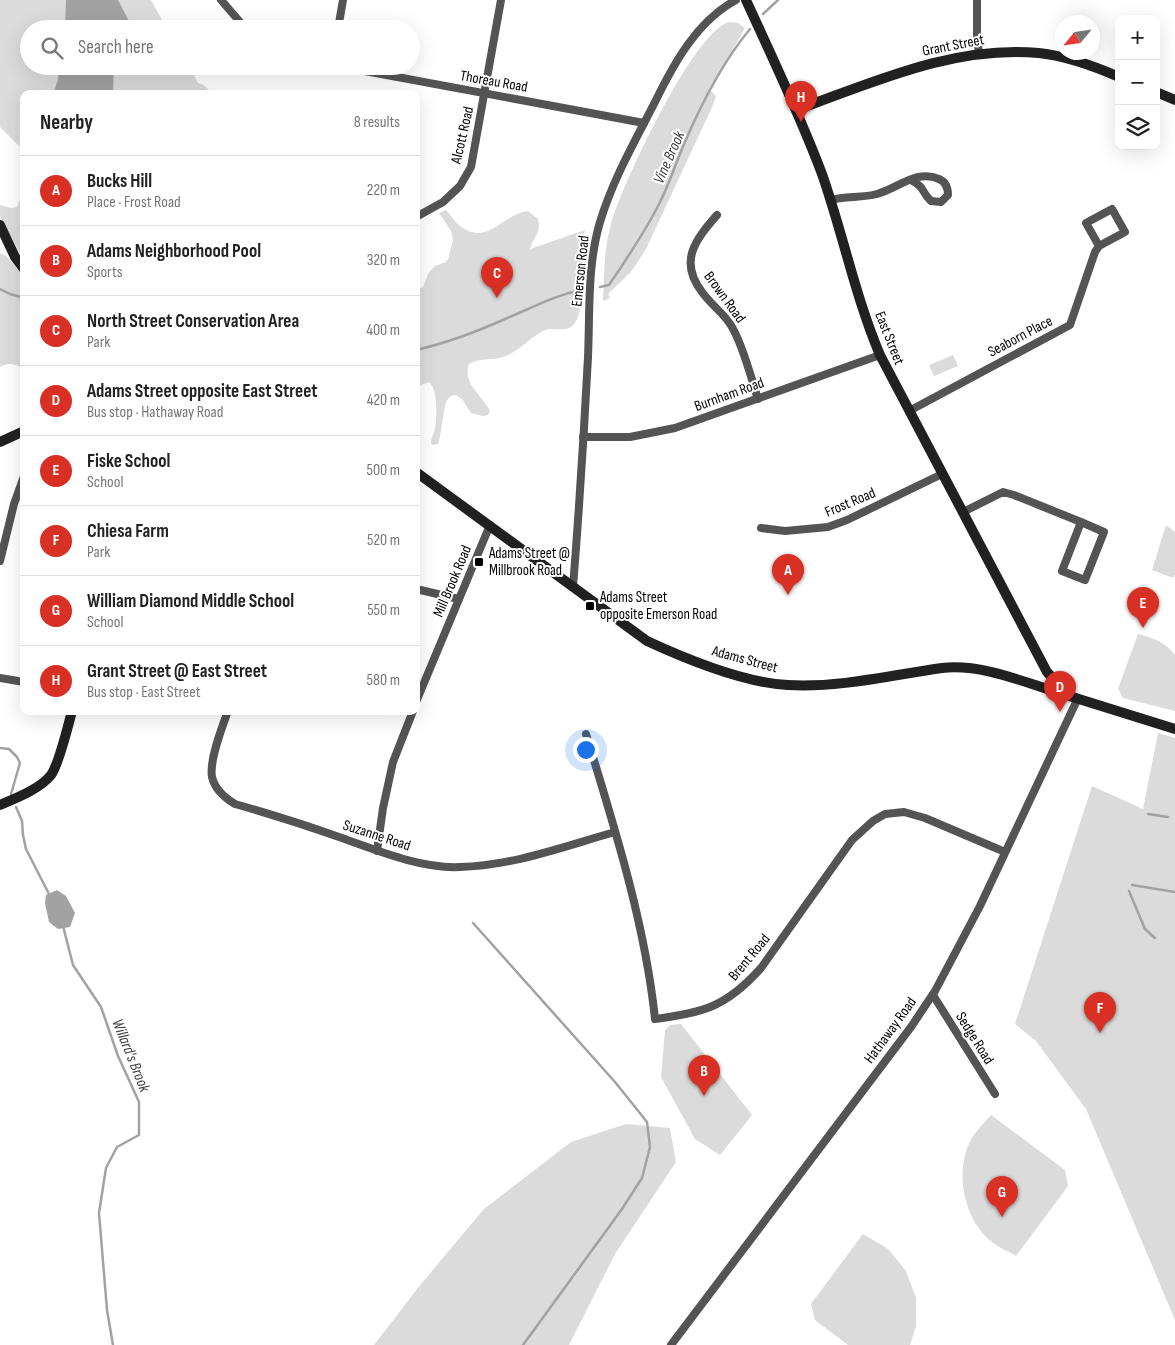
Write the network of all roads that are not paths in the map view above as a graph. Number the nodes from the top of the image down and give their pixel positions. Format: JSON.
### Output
{"nodes":[{"id":1,"x":221,"y":0,"type":"edge"},
{"id":2,"x":343,"y":0,"type":"edge"},
{"id":3,"x":501,"y":0,"type":"edge"},
{"id":4,"x":736,"y":0,"type":"edge"},
{"id":5,"x":746,"y":0,"type":"edge"},
{"id":6,"x":977,"y":0,"type":"edge"},
{"id":7,"x":238,"y":20,"type":"edge"},
{"id":8,"x":340,"y":20,"type":"edge"},
{"id":9,"x":979,"y":54,"type":"junction"},
{"id":10,"x":385,"y":75,"type":"edge"},
{"id":11,"x":1115,"y":75,"type":"edge"},
{"id":12,"x":484,"y":94,"type":"junction"},
{"id":13,"x":1160,"y":94,"type":"edge"},
{"id":14,"x":1175,"y":100,"type":"edge"},
{"id":15,"x":796,"y":110,"type":"junction"},
{"id":16,"x":644,"y":123,"type":"junction"},
{"id":17,"x":911,"y":180,"type":"junction"},
{"id":18,"x":830,"y":200,"type":"junction"},
{"id":19,"x":717,"y":215,"type":"dead end"},
{"id":20,"x":420,"y":216,"type":"edge"},
{"id":21,"x":0,"y":225,"type":"edge"},
{"id":22,"x":1099,"y":246,"type":"junction"},
{"id":23,"x":20,"y":264,"type":"edge"},
{"id":24,"x":880,"y":354,"type":"junction"},
{"id":25,"x":758,"y":399,"type":"junction"},
{"id":26,"x":909,"y":412,"type":"junction"},
{"id":27,"x":20,"y":433,"type":"edge"},
{"id":28,"x":584,"y":437,"type":"junction"},
{"id":29,"x":0,"y":442,"type":"edge"},
{"id":30,"x":942,"y":474,"type":"junction"},
{"id":31,"x":420,"y":475,"type":"edge"},
{"id":32,"x":20,"y":487,"type":"edge"},
{"id":33,"x":963,"y":512,"type":"junction"},
{"id":34,"x":1081,"y":522,"type":"junction"},
{"id":35,"x":490,"y":526,"type":"junction"},
{"id":36,"x":761,"y":528,"type":"dead end"},
{"id":37,"x":0,"y":561,"type":"edge"},
{"id":38,"x":573,"y":587,"type":"junction"},
{"id":39,"x":420,"y":590,"type":"edge"},
{"id":40,"x":459,"y":599,"type":"junction"},
{"id":41,"x":1046,"y":670,"type":"junction"},
{"id":42,"x":0,"y":678,"type":"edge"},
{"id":43,"x":20,"y":681,"type":"edge"},
{"id":44,"x":1031,"y":684,"type":"junction"},
{"id":45,"x":420,"y":692,"type":"edge"},
{"id":46,"x":1078,"y":698,"type":"junction"},
{"id":47,"x":71,"y":715,"type":"edge"},
{"id":48,"x":227,"y":715,"type":"edge"},
{"id":49,"x":409,"y":715,"type":"edge"},
{"id":50,"x":1175,"y":729,"type":"edge"},
{"id":51,"x":586,"y":734,"type":"dead end"},
{"id":52,"x":0,"y":805,"type":"edge"},
{"id":53,"x":615,"y":832,"type":"junction"},
{"id":54,"x":377,"y":851,"type":"junction"},
{"id":55,"x":1006,"y":852,"type":"junction"},
{"id":56,"x":932,"y":995,"type":"junction"},
{"id":57,"x":995,"y":1094,"type":"dead end"},
{"id":58,"x":671,"y":1345,"type":"edge"}],
"edges":[{"from":1,"to":7,"type":"street"},
{"from":2,"to":8,"type":"street"},
{"from":3,"to":12,"type":"street","name":"Alcott Road"},
{"from":4,"to":16,"type":"street","name":"Emerson Road"},
{"from":5,"to":15,"type":"street","name":"East Street"},
{"from":6,"to":9,"type":"street"},
{"from":9,"to":11,"type":"street","name":"Grant Street"},
{"from":9,"to":15,"type":"street","name":"Grant Street"},
{"from":10,"to":12,"type":"street","name":"Thoreau Road"},
{"from":12,"to":16,"type":"street","name":"Thoreau Road"},
{"from":12,"to":20,"type":"street","name":"Alcott Road"},
{"from":13,"to":14,"type":"street"},
{"from":15,"to":18,"type":"street","name":"East Street"},
{"from":16,"to":28,"type":"street","name":"Emerson Road"},
{"from":17,"to":17,"type":"street"},
{"from":17,"to":18,"type":"street"},
{"from":18,"to":24,"type":"street","name":"East Street"},
{"from":19,"to":25,"type":"street","name":"Brown Road"},
{"from":21,"to":23,"type":"street"},
{"from":22,"to":22,"type":"street"},
{"from":22,"to":26,"type":"street","name":"Seaborn Place"},
{"from":24,"to":25,"type":"street","name":"Burnham Road"},
{"from":24,"to":26,"type":"street","name":"East Street"},
{"from":25,"to":28,"type":"street","name":"Burnham Road"},
{"from":26,"to":30,"type":"street","name":"East Street"},
{"from":27,"to":29,"type":"street"},
{"from":28,"to":38,"type":"street","name":"Emerson Road"},
{"from":30,"to":33,"type":"street","name":"East Street"},
{"from":30,"to":36,"type":"street","name":"Frost Road"},
{"from":31,"to":35,"type":"street","name":"Adams Street"},
{"from":32,"to":37,"type":"street"},
{"from":33,"to":34,"type":"street"},
{"from":33,"to":41,"type":"street","name":"East Street"},
{"from":34,"to":34,"type":"street"},
{"from":35,"to":38,"type":"street","name":"Adams Street"},
{"from":35,"to":40,"type":"street","name":"Mill Brook Road"},
{"from":38,"to":44,"type":"street","name":"Adams Street"},
{"from":39,"to":40,"type":"street"},
{"from":40,"to":45,"type":"street","name":"Mill Brook Road"},
{"from":41,"to":44,"type":"street"},
{"from":41,"to":46,"type":"street","name":"East Street"},
{"from":42,"to":43,"type":"street"},
{"from":44,"to":46,"type":"street","name":"Adams Street"},
{"from":46,"to":50,"type":"street","name":"Adams Street"},
{"from":46,"to":55,"type":"street","name":"Hathaway Road"},
{"from":47,"to":52,"type":"street"},
{"from":48,"to":54,"type":"street","name":"Suzanne Road"},
{"from":49,"to":54,"type":"street"},
{"from":51,"to":53,"type":"street","name":"Brent Road"},
{"from":53,"to":54,"type":"street","name":"Suzanne Road"},
{"from":53,"to":55,"type":"street","name":"Brent Road"},
{"from":55,"to":56,"type":"street","name":"Hathaway Road"},
{"from":56,"to":57,"type":"street","name":"Sedge Road"},
{"from":56,"to":58,"type":"street","name":"Hathaway Road"}]}
